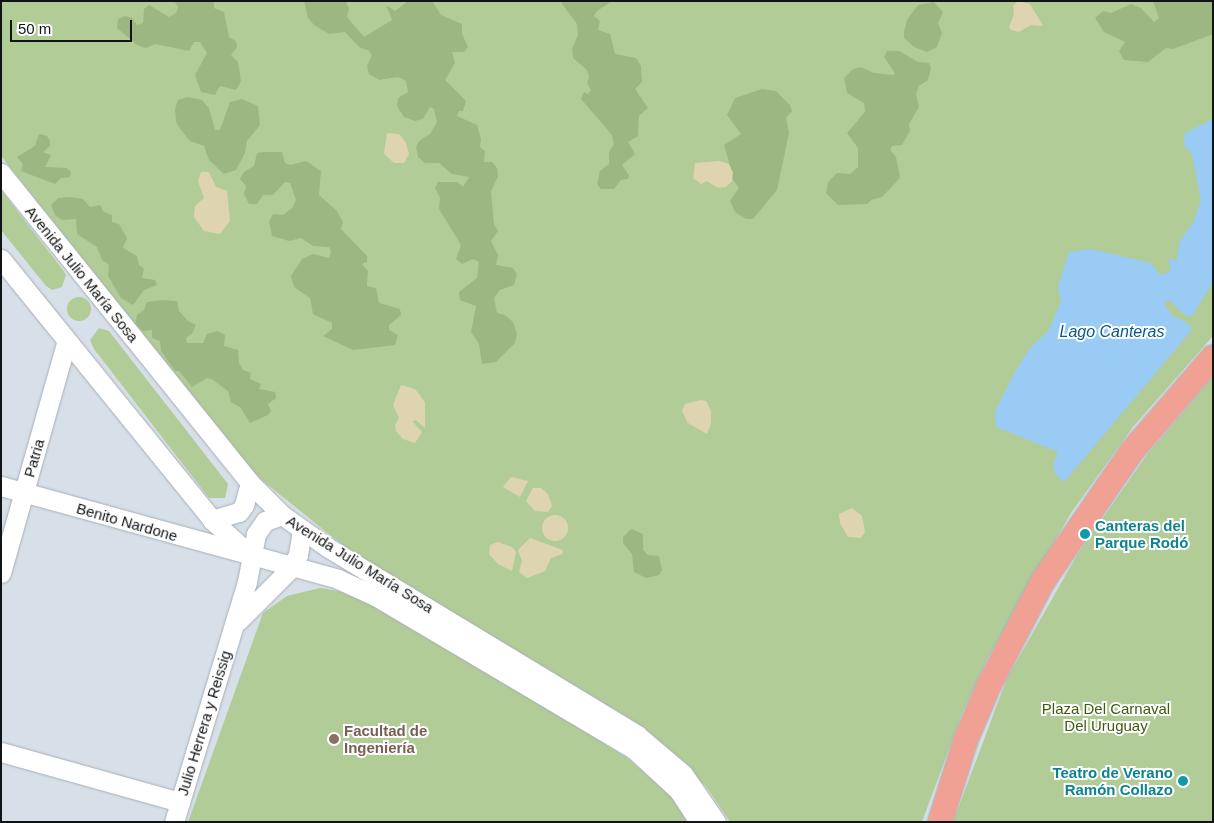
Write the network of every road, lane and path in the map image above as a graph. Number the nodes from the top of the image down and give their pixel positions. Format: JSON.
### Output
{"nodes":[{"id":1,"x":1,"y":173,"type":"edge"},
{"id":2,"x":1,"y":259,"type":"edge"},
{"id":3,"x":66,"y":343,"type":"junction"},
{"id":4,"x":1213,"y":357,"type":"edge"},
{"id":5,"x":250,"y":483,"type":"junction"},
{"id":6,"x":1,"y":486,"type":"edge"},
{"id":7,"x":24,"y":493,"type":"junction"},
{"id":8,"x":282,"y":515,"type":"junction"},
{"id":9,"x":212,"y":520,"type":"junction"},
{"id":10,"x":302,"y":528,"type":"junction"},
{"id":11,"x":253,"y":558,"type":"junction"},
{"id":12,"x":291,"y":568,"type":"junction"},
{"id":13,"x":1,"y":573,"type":"edge"},
{"id":14,"x":235,"y":624,"type":"junction"},
{"id":15,"x":1,"y":752,"type":"edge"},
{"id":16,"x":180,"y":802,"type":"junction"},
{"id":17,"x":174,"y":822,"type":"edge"},
{"id":18,"x":699,"y":822,"type":"edge"},
{"id":19,"x":716,"y":822,"type":"edge"},
{"id":20,"x":940,"y":822,"type":"edge"}],
"edges":[{"from":1,"to":5,"type":"street","name":"Avenida Julio María Sosa"},
{"from":2,"to":3,"type":"street","name":"Avenida Julio María Sosa"},
{"from":3,"to":7,"type":"street","name":"Patria"},
{"from":3,"to":9,"type":"street","name":"Avenida Julio María Sosa"},
{"from":4,"to":20,"type":"main road"},
{"from":5,"to":8,"type":"street","name":"Avenida Julio María Sosa"},
{"from":5,"to":9,"type":"street"},
{"from":6,"to":7,"type":"street","name":"Benito Nardone"},
{"from":7,"to":11,"type":"street","name":"Benito Nardone"},
{"from":7,"to":13,"type":"street","name":"Patria"},
{"from":8,"to":10,"type":"street","name":"Avenida Julio María Sosa"},
{"from":8,"to":11,"type":"street","name":"Julio Herrera y Reissig"},
{"from":9,"to":11,"type":"street","name":"Avenida Julio María Sosa"},
{"from":10,"to":12,"type":"street","name":"Julio Herrera y Reissig"},
{"from":10,"to":19,"type":"street","name":"Avenida Julio María Sosa"},
{"from":11,"to":12,"type":"street","name":"Avenida Julio María Sosa"},
{"from":11,"to":14,"type":"street","name":"Julio Herrera y Reissig"},
{"from":12,"to":14,"type":"street","name":"Julio Herrera y Reissig"},
{"from":12,"to":18,"type":"street","name":"Avenida Julio María Sosa"},
{"from":14,"to":16,"type":"street","name":"Julio Herrera y Reissig"},
{"from":15,"to":16,"type":"street"},
{"from":16,"to":17,"type":"street","name":"Julio Herrera y Reissig"}]}
